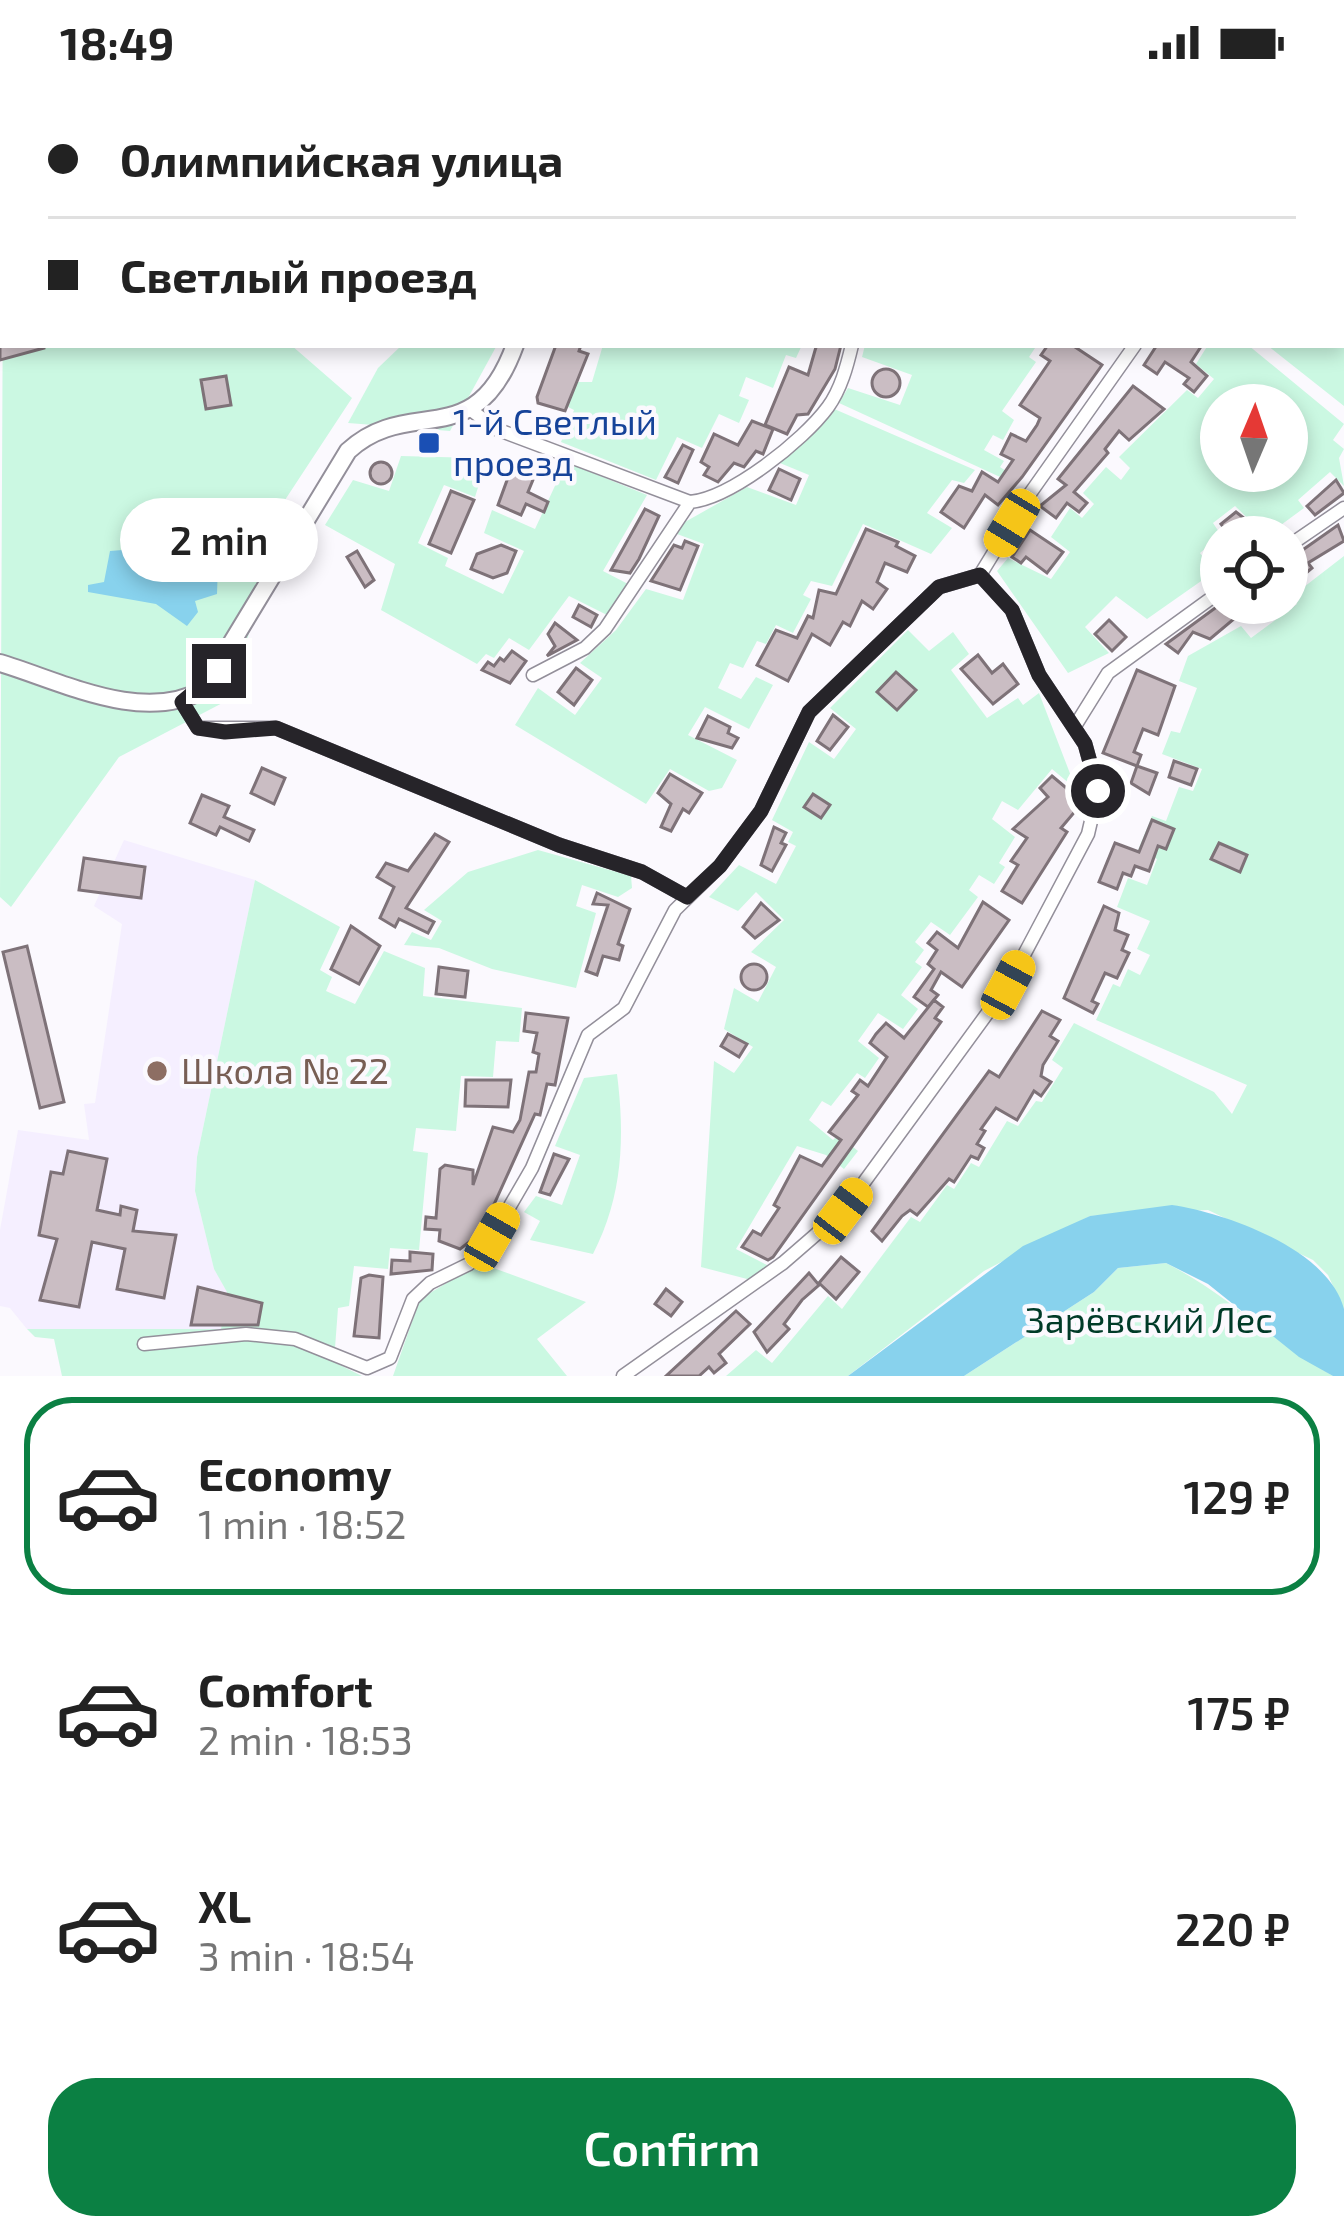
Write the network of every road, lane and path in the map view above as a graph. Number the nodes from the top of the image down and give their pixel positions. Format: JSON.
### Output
{"nodes":[{"id":1,"x":514,"y":348,"type":"edge"},
{"id":2,"x":851,"y":348,"type":"edge"},
{"id":3,"x":1133,"y":348,"type":"edge"},
{"id":4,"x":471,"y":410,"type":"junction"},
{"id":5,"x":690,"y":502,"type":"junction"},
{"id":6,"x":1344,"y":508,"type":"edge"},
{"id":7,"x":1308,"y":533,"type":"edge"},
{"id":8,"x":980,"y":575,"type":"junction"},
{"id":9,"x":1200,"y":605,"type":"edge"},
{"id":10,"x":0,"y":663,"type":"edge"},
{"id":11,"x":533,"y":675,"type":"dead end"},
{"id":12,"x":182,"y":702,"type":"junction"},
{"id":13,"x":1076,"y":726,"type":"junction"},
{"id":14,"x":687,"y":897,"type":"junction"},
{"id":15,"x":144,"y":1344,"type":"dead end"},
{"id":16,"x":623,"y":1376,"type":"edge"}],
"edges":[{"from":1,"to":4,"type":"street"},
{"from":2,"to":5,"type":"street"},
{"from":3,"to":8,"type":"street"},
{"from":4,"to":5,"type":"street"},
{"from":4,"to":12,"type":"street"},
{"from":5,"to":11,"type":"street"},
{"from":6,"to":7,"type":"street"},
{"from":8,"to":13,"type":"street"},
{"from":8,"to":14,"type":"street"},
{"from":9,"to":13,"type":"street"},
{"from":10,"to":12,"type":"street"},
{"from":12,"to":14,"type":"street"},
{"from":13,"to":16,"type":"street"},
{"from":14,"to":15,"type":"street"}]}
